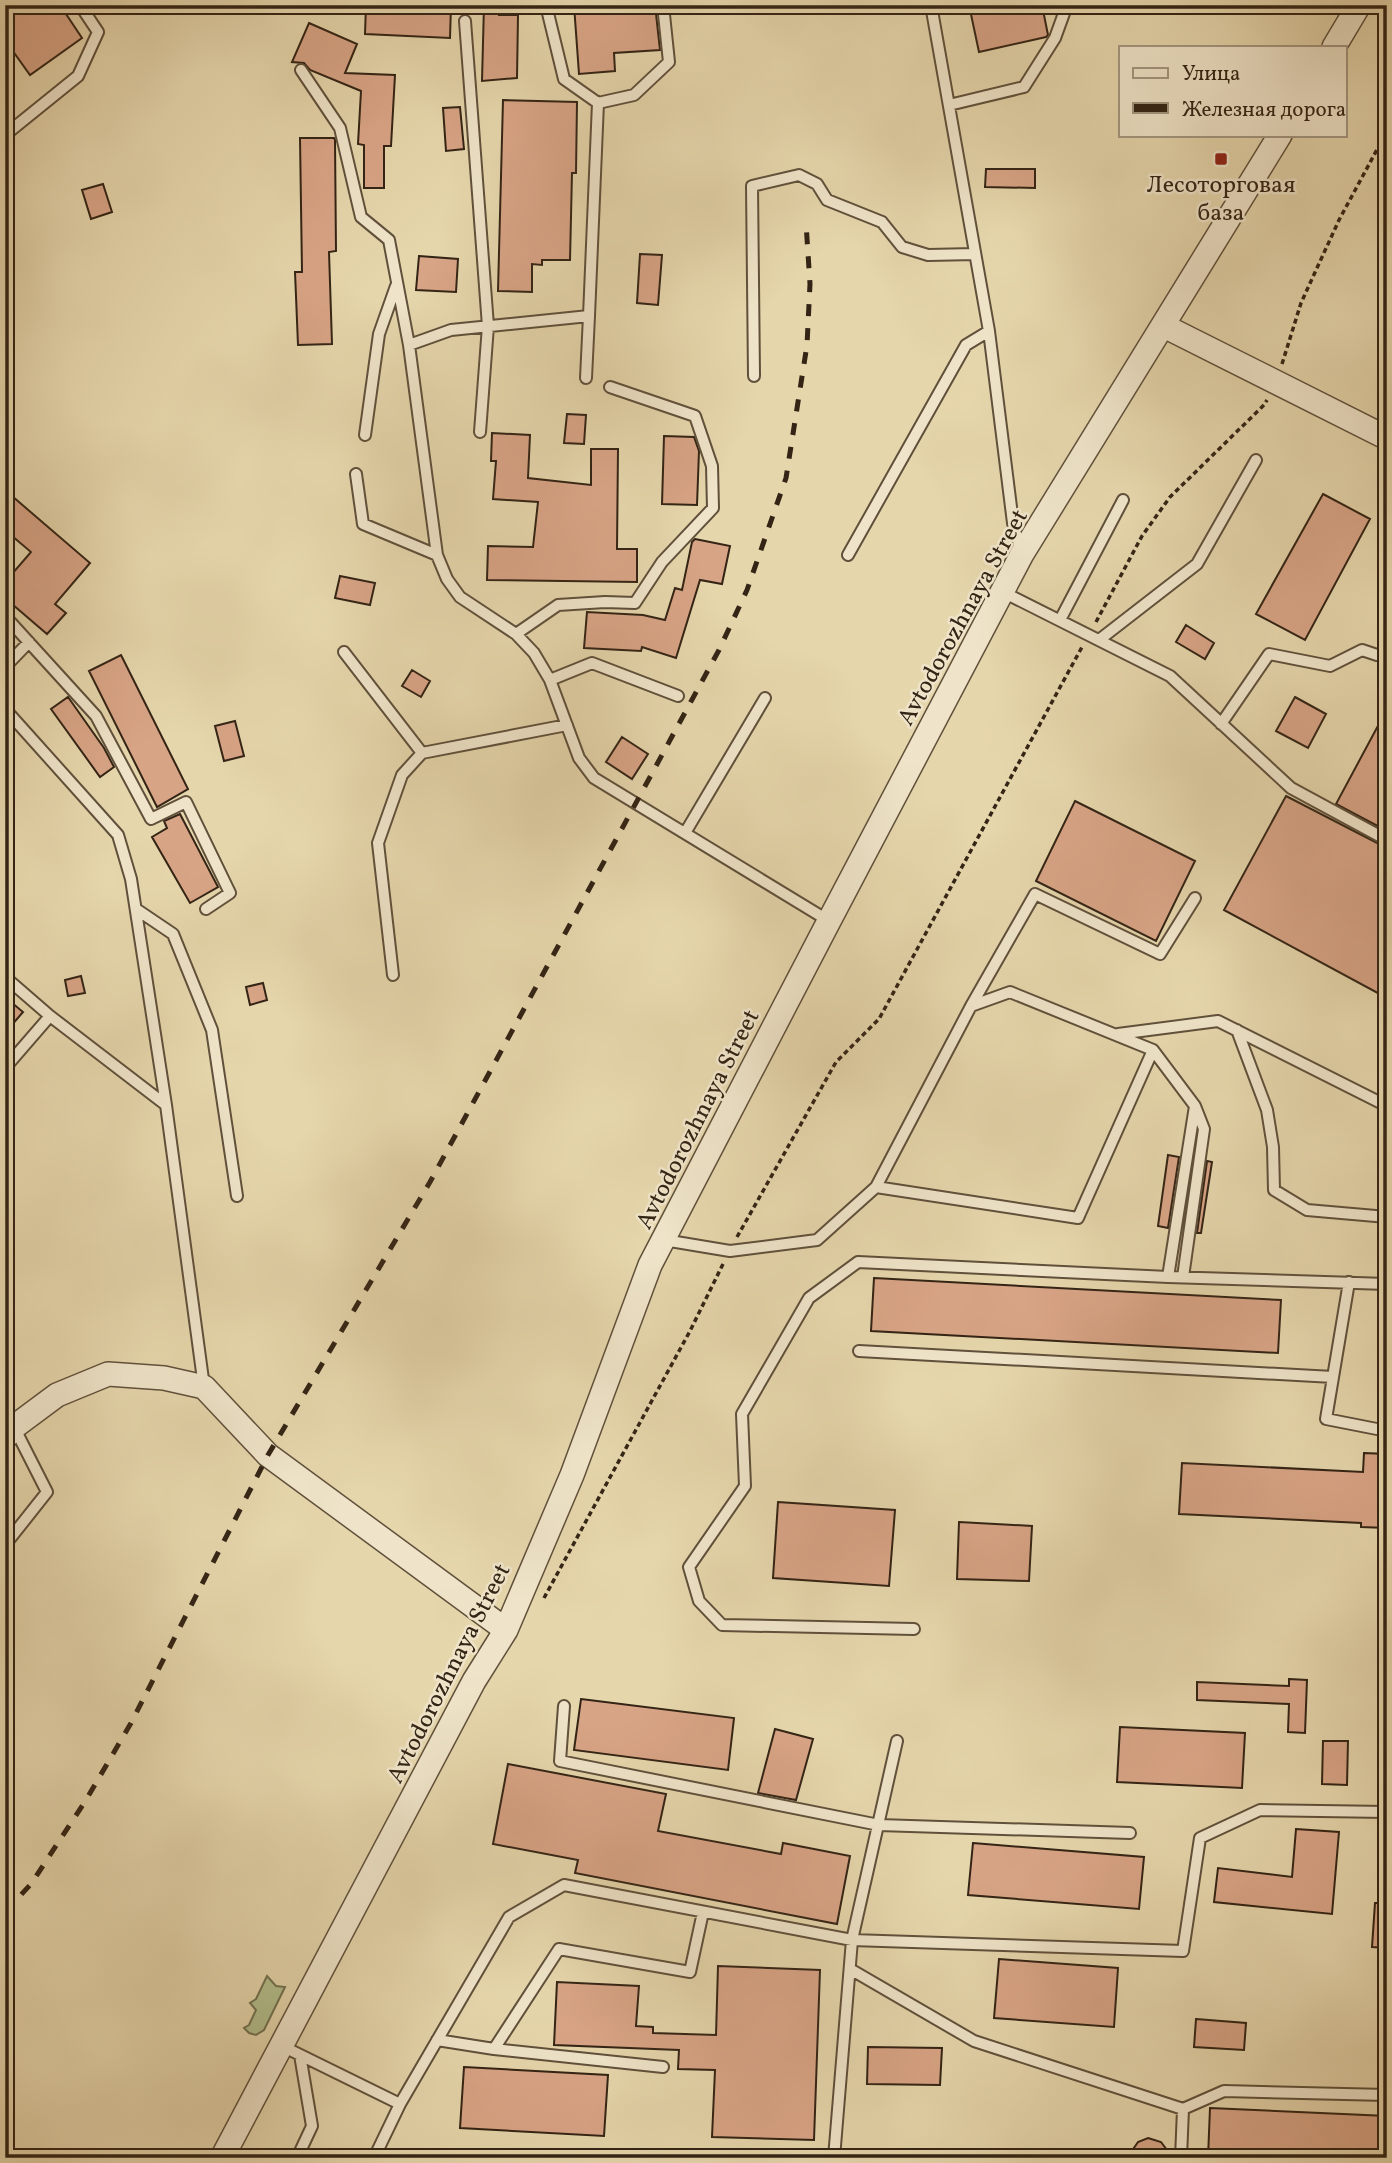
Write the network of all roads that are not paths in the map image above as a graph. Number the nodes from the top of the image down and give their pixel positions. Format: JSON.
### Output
{"nodes":[{"id":1,"x":80,"y":5,"type":"edge"},
{"id":2,"x":545,"y":5,"type":"edge"},
{"id":3,"x":663,"y":5,"type":"edge"},
{"id":4,"x":931,"y":5,"type":"edge"},
{"id":5,"x":1067,"y":5,"type":"edge"},
{"id":6,"x":1359,"y":5,"type":"edge"},
{"id":7,"x":465,"y":21,"type":"dead end"},
{"id":8,"x":1335,"y":46,"type":"edge"},
{"id":9,"x":301,"y":70,"type":"dead end"},
{"id":10,"x":598,"y":103,"type":"junction"},
{"id":11,"x":948,"y":105,"type":"junction"},
{"id":12,"x":5,"y":135,"type":"edge"},
{"id":13,"x":1279,"y":136,"type":"edge"},
{"id":14,"x":975,"y":254,"type":"junction"},
{"id":15,"x":397,"y":283,"type":"junction"},
{"id":16,"x":589,"y":316,"type":"junction"},
{"id":17,"x":488,"y":326,"type":"junction"},
{"id":18,"x":1164,"y":326,"type":"junction"},
{"id":19,"x":989,"y":331,"type":"junction"},
{"id":20,"x":409,"y":345,"type":"junction"},
{"id":21,"x":754,"y":376,"type":"dead end"},
{"id":22,"x":586,"y":378,"type":"dead end"},
{"id":23,"x":610,"y":387,"type":"dead end"},
{"id":24,"x":480,"y":432,"type":"dead end"},
{"id":25,"x":365,"y":435,"type":"dead end"},
{"id":26,"x":1387,"y":438,"type":"edge"},
{"id":27,"x":1256,"y":460,"type":"dead end"},
{"id":28,"x":356,"y":474,"type":"dead end"},
{"id":29,"x":1123,"y":500,"type":"dead end"},
{"id":30,"x":1022,"y":554,"type":"junction"},
{"id":31,"x":437,"y":555,"type":"junction"},
{"id":32,"x":848,"y":555,"type":"dead end"},
{"id":33,"x":1003,"y":592,"type":"junction"},
{"id":34,"x":5,"y":616,"type":"edge"},
{"id":35,"x":1060,"y":620,"type":"junction"},
{"id":36,"x":516,"y":634,"type":"junction"},
{"id":37,"x":1094,"y":638,"type":"junction"},
{"id":38,"x":29,"y":642,"type":"junction"},
{"id":39,"x":344,"y":652,"type":"dead end"},
{"id":40,"x":1377,"y":655,"type":"dead end"},
{"id":41,"x":5,"y":667,"type":"edge"},
{"id":42,"x":550,"y":680,"type":"junction"},
{"id":43,"x":678,"y":696,"type":"dead end"},
{"id":44,"x":765,"y":698,"type":"dead end"},
{"id":45,"x":5,"y":709,"type":"edge"},
{"id":46,"x":1222,"y":724,"type":"junction"},
{"id":47,"x":567,"y":725,"type":"junction"},
{"id":48,"x":422,"y":753,"type":"junction"},
{"id":49,"x":685,"y":833,"type":"junction"},
{"id":50,"x":1387,"y":840,"type":"edge"},
{"id":51,"x":1195,"y":898,"type":"dead end"},
{"id":52,"x":136,"y":909,"type":"junction"},
{"id":53,"x":206,"y":909,"type":"dead end"},
{"id":54,"x":829,"y":921,"type":"junction"},
{"id":55,"x":393,"y":975,"type":"dead end"},
{"id":56,"x":5,"y":977,"type":"edge"},
{"id":57,"x":971,"y":1006,"type":"junction"},
{"id":58,"x":50,"y":1016,"type":"junction"},
{"id":59,"x":1237,"y":1030,"type":"junction"},
{"id":60,"x":1115,"y":1035,"type":"junction"},
{"id":61,"x":1153,"y":1050,"type":"junction"},
{"id":62,"x":5,"y":1068,"type":"edge"},
{"id":63,"x":166,"y":1105,"type":"junction"},
{"id":64,"x":1195,"y":1106,"type":"junction"},
{"id":65,"x":1387,"y":1106,"type":"edge"},
{"id":66,"x":876,"y":1187,"type":"junction"},
{"id":67,"x":237,"y":1196,"type":"dead end"},
{"id":68,"x":1387,"y":1217,"type":"edge"},
{"id":69,"x":664,"y":1240,"type":"junction"},
{"id":70,"x":1168,"y":1277,"type":"junction"},
{"id":71,"x":1183,"y":1277,"type":"junction"},
{"id":72,"x":1349,"y":1282,"type":"junction"},
{"id":73,"x":1387,"y":1284,"type":"edge"},
{"id":74,"x":859,"y":1351,"type":"dead end"},
{"id":75,"x":1333,"y":1377,"type":"junction"},
{"id":76,"x":204,"y":1387,"type":"junction"},
{"id":77,"x":10,"y":1432,"type":"edge"},
{"id":78,"x":1387,"y":1432,"type":"edge"},
{"id":79,"x":5,"y":1545,"type":"edge"},
{"id":80,"x":914,"y":1629,"type":"dead end"},
{"id":81,"x":506,"y":1630,"type":"junction"},
{"id":82,"x":564,"y":1706,"type":"dead end"},
{"id":83,"x":897,"y":1741,"type":"dead end"},
{"id":84,"x":1387,"y":1812,"type":"edge"},
{"id":85,"x":879,"y":1825,"type":"junction"},
{"id":86,"x":1130,"y":1833,"type":"dead end"},
{"id":87,"x":703,"y":1912,"type":"junction"},
{"id":88,"x":852,"y":1940,"type":"junction"},
{"id":89,"x":850,"y":1969,"type":"junction"},
{"id":90,"x":437,"y":2040,"type":"junction"},
{"id":91,"x":494,"y":2049,"type":"junction"},
{"id":92,"x":291,"y":2051,"type":"junction"},
{"id":93,"x":663,"y":2067,"type":"dead end"},
{"id":94,"x":1387,"y":2095,"type":"edge"},
{"id":95,"x":400,"y":2104,"type":"junction"},
{"id":96,"x":1183,"y":2109,"type":"junction"},
{"id":97,"x":222,"y":2158,"type":"edge"},
{"id":98,"x":297,"y":2158,"type":"edge"},
{"id":99,"x":374,"y":2158,"type":"edge"},
{"id":100,"x":834,"y":2158,"type":"edge"},
{"id":101,"x":1181,"y":2158,"type":"edge"}],
"edges":[{"from":1,"to":12,"type":"lane"},
{"from":2,"to":10,"type":"lane"},
{"from":3,"to":10,"type":"lane"},
{"from":4,"to":11,"type":"lane"},
{"from":5,"to":11,"type":"lane"},
{"from":6,"to":8,"type":"street"},
{"from":7,"to":17,"type":"lane"},
{"from":9,"to":15,"type":"lane"},
{"from":10,"to":16,"type":"lane"},
{"from":11,"to":14,"type":"lane"},
{"from":13,"to":18,"type":"street","name":"Avtodorozhnaya Street"},
{"from":14,"to":19,"type":"lane"},
{"from":14,"to":21,"type":"lane"},
{"from":15,"to":20,"type":"lane"},
{"from":15,"to":25,"type":"lane"},
{"from":16,"to":17,"type":"lane"},
{"from":16,"to":22,"type":"lane"},
{"from":17,"to":20,"type":"lane"},
{"from":17,"to":24,"type":"lane"},
{"from":18,"to":26,"type":"street"},
{"from":18,"to":30,"type":"street","name":"Avtodorozhnaya Street"},
{"from":19,"to":30,"type":"lane"},
{"from":19,"to":32,"type":"lane"},
{"from":20,"to":31,"type":"lane"},
{"from":23,"to":36,"type":"lane"},
{"from":27,"to":37,"type":"lane"},
{"from":28,"to":31,"type":"lane"},
{"from":29,"to":35,"type":"lane"},
{"from":30,"to":33,"type":"street","name":"Avtodorozhnaya Street"},
{"from":31,"to":36,"type":"lane"},
{"from":33,"to":35,"type":"lane"},
{"from":33,"to":54,"type":"street","name":"Avtodorozhnaya Street"},
{"from":34,"to":38,"type":"lane"},
{"from":35,"to":37,"type":"lane"},
{"from":36,"to":42,"type":"lane"},
{"from":37,"to":46,"type":"lane"},
{"from":38,"to":41,"type":"lane"},
{"from":38,"to":53,"type":"lane"},
{"from":39,"to":48,"type":"lane"},
{"from":40,"to":46,"type":"lane"},
{"from":42,"to":43,"type":"lane"},
{"from":42,"to":47,"type":"lane"},
{"from":44,"to":49,"type":"lane"},
{"from":45,"to":52,"type":"lane"},
{"from":46,"to":50,"type":"lane"},
{"from":47,"to":48,"type":"lane"},
{"from":47,"to":49,"type":"lane"},
{"from":48,"to":55,"type":"lane"},
{"from":49,"to":54,"type":"lane"},
{"from":51,"to":57,"type":"lane"},
{"from":52,"to":63,"type":"lane"},
{"from":52,"to":67,"type":"lane"},
{"from":54,"to":69,"type":"street","name":"Avtodorozhnaya Street"},
{"from":56,"to":58,"type":"lane"},
{"from":57,"to":60,"type":"lane"},
{"from":57,"to":66,"type":"lane"},
{"from":58,"to":62,"type":"lane"},
{"from":58,"to":63,"type":"lane"},
{"from":59,"to":60,"type":"lane"},
{"from":59,"to":65,"type":"lane"},
{"from":59,"to":68,"type":"lane"},
{"from":60,"to":61,"type":"lane"},
{"from":61,"to":64,"type":"lane"},
{"from":61,"to":66,"type":"lane"},
{"from":63,"to":76,"type":"lane"},
{"from":64,"to":70,"type":"lane"},
{"from":64,"to":71,"type":"lane"},
{"from":66,"to":69,"type":"lane"},
{"from":69,"to":81,"type":"street","name":"Avtodorozhnaya Street"},
{"from":70,"to":71,"type":"lane"},
{"from":70,"to":80,"type":"lane"},
{"from":71,"to":72,"type":"lane"},
{"from":72,"to":73,"type":"lane"},
{"from":72,"to":75,"type":"lane"},
{"from":74,"to":75,"type":"lane"},
{"from":75,"to":78,"type":"lane"},
{"from":76,"to":77,"type":"street"},
{"from":76,"to":81,"type":"street"},
{"from":77,"to":79,"type":"lane"},
{"from":81,"to":92,"type":"street","name":"Avtodorozhnaya Street"},
{"from":82,"to":85,"type":"lane"},
{"from":83,"to":85,"type":"lane"},
{"from":84,"to":88,"type":"lane"},
{"from":85,"to":86,"type":"lane"},
{"from":85,"to":88,"type":"lane"},
{"from":87,"to":88,"type":"lane"},
{"from":87,"to":90,"type":"lane"},
{"from":87,"to":91,"type":"lane"},
{"from":88,"to":89,"type":"lane"},
{"from":89,"to":96,"type":"lane"},
{"from":89,"to":100,"type":"lane"},
{"from":90,"to":91,"type":"lane"},
{"from":90,"to":95,"type":"lane"},
{"from":91,"to":93,"type":"lane"},
{"from":92,"to":95,"type":"lane"},
{"from":92,"to":97,"type":"street","name":"Avtodorozhnaya Street"},
{"from":92,"to":98,"type":"lane"},
{"from":94,"to":96,"type":"lane"},
{"from":95,"to":99,"type":"lane"},
{"from":96,"to":101,"type":"lane"}]}
